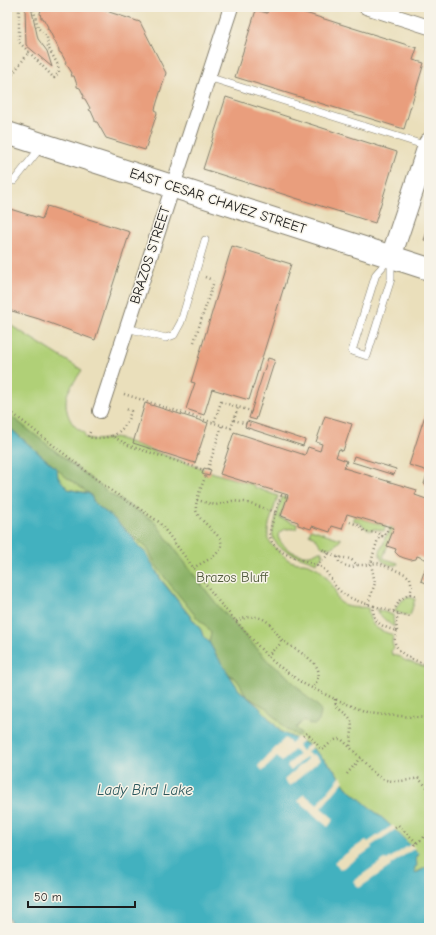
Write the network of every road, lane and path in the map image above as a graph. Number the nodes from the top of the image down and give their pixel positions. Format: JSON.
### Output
{"nodes":[{"id":1,"x":20,"y":7,"type":"edge"},
{"id":2,"x":31,"y":7,"type":"edge"},
{"id":3,"x":231,"y":7,"type":"edge"},
{"id":4,"x":366,"y":7,"type":"edge"},
{"id":5,"x":429,"y":27,"type":"edge"},
{"id":6,"x":29,"y":52,"type":"junction"},
{"id":7,"x":208,"y":77,"type":"junction"},
{"id":8,"x":7,"y":79,"type":"edge"},
{"id":9,"x":7,"y":133,"type":"edge"},
{"id":10,"x":43,"y":145,"type":"junction"},
{"id":11,"x":429,"y":145,"type":"edge"},
{"id":12,"x":7,"y":179,"type":"edge"},
{"id":13,"x":172,"y":187,"type":"junction"},
{"id":14,"x":205,"y":240,"type":"dead end"},
{"id":15,"x":392,"y":257,"type":"junction"},
{"id":16,"x":429,"y":269,"type":"edge"},
{"id":17,"x":214,"y":281,"type":"dead end"},
{"id":18,"x":126,"y":328,"type":"junction"},
{"id":19,"x":194,"y":342,"type":"dead end"},
{"id":20,"x":124,"y":394,"type":"dead end"},
{"id":21,"x":238,"y":407,"type":"junction"},
{"id":22,"x":7,"y":409,"type":"edge"},
{"id":23,"x":126,"y":409,"type":"dead end"},
{"id":24,"x":100,"y":411,"type":"dead end"},
{"id":25,"x":254,"y":412,"type":"dead end"},
{"id":26,"x":234,"y":420,"type":"junction"},
{"id":27,"x":214,"y":423,"type":"junction"},
{"id":28,"x":222,"y":425,"type":"junction"},
{"id":29,"x":250,"y":425,"type":"dead end"},
{"id":30,"x":90,"y":432,"type":"dead end"},
{"id":31,"x":112,"y":436,"type":"junction"},
{"id":32,"x":208,"y":469,"type":"dead end"},
{"id":33,"x":204,"y":470,"type":"dead end"},
{"id":34,"x":206,"y":475,"type":"dead end"},
{"id":35,"x":287,"y":497,"type":"dead end"},
{"id":36,"x":198,"y":500,"type":"junction"},
{"id":37,"x":276,"y":512,"type":"junction"},
{"id":38,"x":350,"y":522,"type":"dead end"},
{"id":39,"x":389,"y":527,"type":"dead end"},
{"id":40,"x":383,"y":537,"type":"junction"},
{"id":41,"x":320,"y":548,"type":"dead end"},
{"id":42,"x":329,"y":553,"type":"junction"},
{"id":43,"x":338,"y":557,"type":"junction"},
{"id":44,"x":371,"y":564,"type":"junction"},
{"id":45,"x":357,"y":565,"type":"junction"},
{"id":46,"x":317,"y":566,"type":"junction"},
{"id":47,"x":193,"y":568,"type":"junction"},
{"id":48,"x":410,"y":594,"type":"junction"},
{"id":49,"x":416,"y":596,"type":"dead end"},
{"id":50,"x":368,"y":604,"type":"junction"},
{"id":51,"x":374,"y":606,"type":"junction"},
{"id":52,"x":393,"y":612,"type":"junction"},
{"id":53,"x":399,"y":614,"type":"junction"},
{"id":54,"x":410,"y":617,"type":"dead end"},
{"id":55,"x":236,"y":621,"type":"junction"},
{"id":56,"x":397,"y":631,"type":"junction"},
{"id":57,"x":282,"y":639,"type":"junction"},
{"id":58,"x":267,"y":656,"type":"junction"},
{"id":59,"x":429,"y":665,"type":"edge"},
{"id":60,"x":313,"y":688,"type":"junction"},
{"id":61,"x":335,"y":699,"type":"junction"},
{"id":62,"x":429,"y":718,"type":"edge"},
{"id":63,"x":303,"y":736,"type":"dead end"},
{"id":64,"x":315,"y":742,"type":"junction"},
{"id":65,"x":312,"y":745,"type":"dead end"},
{"id":66,"x":350,"y":748,"type":"junction"},
{"id":67,"x":360,"y":758,"type":"junction"},
{"id":68,"x":347,"y":774,"type":"dead end"},
{"id":69,"x":429,"y":789,"type":"edge"},
{"id":70,"x":395,"y":827,"type":"dead end"},
{"id":71,"x":429,"y":833,"type":"edge"},
{"id":72,"x":417,"y":843,"type":"junction"},
{"id":73,"x":414,"y":846,"type":"dead end"}],
"edges":[{"from":1,"to":6,"type":"path"},
{"from":2,"to":6,"type":"path"},
{"from":3,"to":7,"type":"street","name":"BRAZOS STREET"},
{"from":4,"to":5,"type":"street"},
{"from":6,"to":8,"type":"path"},
{"from":7,"to":11,"type":"lane"},
{"from":7,"to":13,"type":"street","name":"BRAZOS STREET"},
{"from":9,"to":10,"type":"main road","name":"EAST CESAR CHAVEZ STREET"},
{"from":10,"to":12,"type":"lane"},
{"from":10,"to":13,"type":"main road","name":"EAST CESAR CHAVEZ STREET"},
{"from":11,"to":15,"type":"main road"},
{"from":13,"to":15,"type":"main road","name":"EAST CESAR CHAVEZ STREET"},
{"from":13,"to":18,"type":"street","name":"BRAZOS STREET"},
{"from":14,"to":18,"type":"lane"},
{"from":15,"to":15,"type":"lane"},
{"from":15,"to":16,"type":"main road","name":"EAST CESAR CHAVEZ STREET"},
{"from":17,"to":19,"type":"path"},
{"from":18,"to":24,"type":"street","name":"BRAZOS STREET"},
{"from":20,"to":27,"type":"path"},
{"from":21,"to":25,"type":"path"},
{"from":21,"to":26,"type":"path"},
{"from":21,"to":27,"type":"path"},
{"from":22,"to":47,"type":"path"},
{"from":23,"to":31,"type":"path"},
{"from":26,"to":28,"type":"path"},
{"from":26,"to":29,"type":"path"},
{"from":27,"to":28,"type":"path"},
{"from":28,"to":32,"type":"path"},
{"from":30,"to":31,"type":"path"},
{"from":31,"to":33,"type":"path"},
{"from":34,"to":36,"type":"path"},
{"from":35,"to":37,"type":"path"},
{"from":36,"to":37,"type":"path"},
{"from":36,"to":47,"type":"path"},
{"from":37,"to":46,"type":"path"},
{"from":38,"to":40,"type":"path"},
{"from":39,"to":40,"type":"path"},
{"from":40,"to":44,"type":"path"},
{"from":41,"to":42,"type":"path"},
{"from":42,"to":43,"type":"path"},
{"from":42,"to":46,"type":"path"},
{"from":43,"to":45,"type":"path"},
{"from":43,"to":45,"type":"path"},
{"from":44,"to":45,"type":"path"},
{"from":44,"to":48,"type":"path"},
{"from":44,"to":50,"type":"path"},
{"from":46,"to":50,"type":"path"},
{"from":47,"to":55,"type":"path"},
{"from":48,"to":49,"type":"path"},
{"from":48,"to":52,"type":"path"},
{"from":50,"to":51,"type":"path"},
{"from":51,"to":52,"type":"path"},
{"from":51,"to":56,"type":"path"},
{"from":52,"to":53,"type":"path"},
{"from":53,"to":54,"type":"path"},
{"from":53,"to":56,"type":"path"},
{"from":55,"to":57,"type":"path"},
{"from":55,"to":58,"type":"path"},
{"from":56,"to":59,"type":"path"},
{"from":57,"to":58,"type":"path"},
{"from":57,"to":60,"type":"path"},
{"from":58,"to":60,"type":"path"},
{"from":60,"to":61,"type":"path"},
{"from":61,"to":62,"type":"path"},
{"from":61,"to":66,"type":"path"},
{"from":63,"to":64,"type":"path"},
{"from":64,"to":65,"type":"path"},
{"from":64,"to":66,"type":"path"},
{"from":66,"to":67,"type":"path"},
{"from":67,"to":68,"type":"path"},
{"from":67,"to":69,"type":"path"},
{"from":70,"to":72,"type":"path"},
{"from":71,"to":72,"type":"path"},
{"from":72,"to":73,"type":"path"}]}
